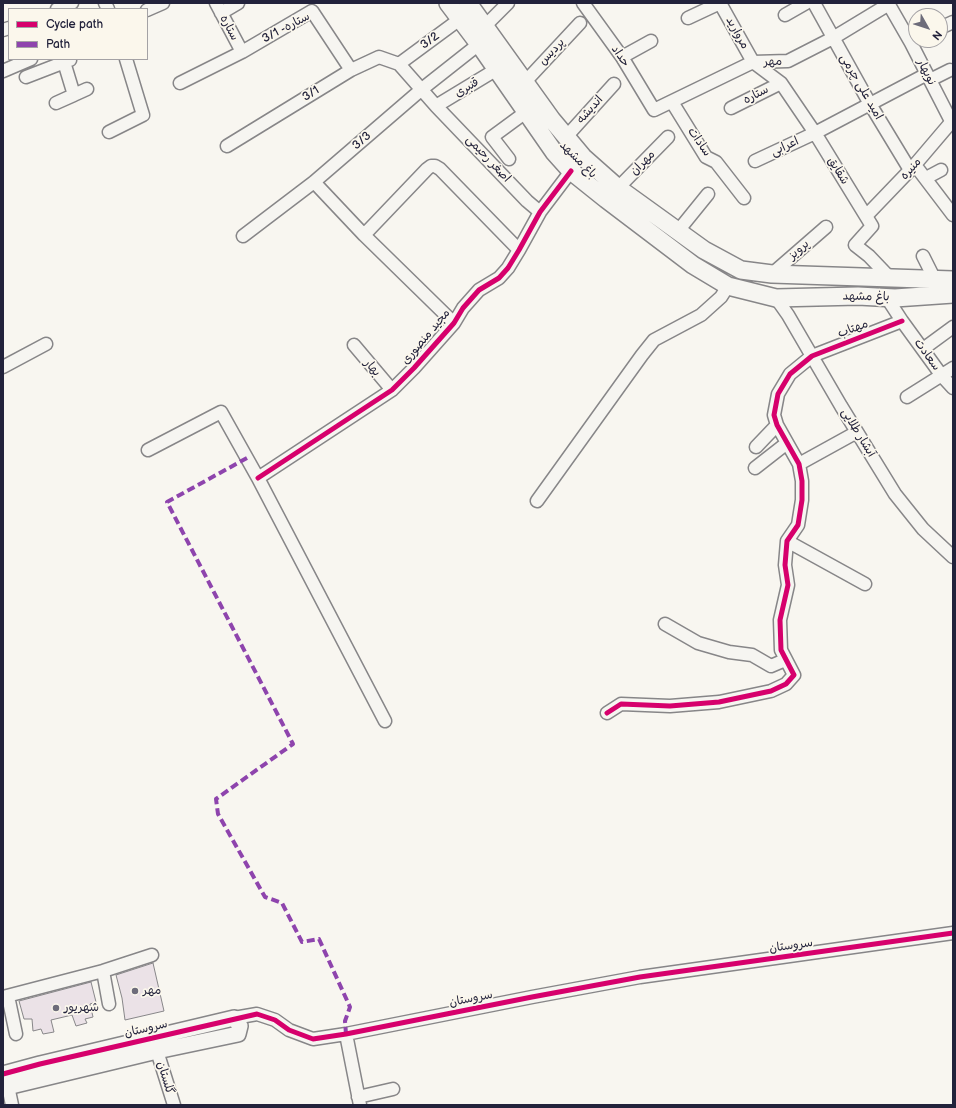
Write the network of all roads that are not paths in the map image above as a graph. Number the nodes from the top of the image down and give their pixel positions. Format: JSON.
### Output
{"nodes":[{"id":1,"x":72,"y":3,"type":"edge"},
{"id":2,"x":163,"y":3,"type":"edge"},
{"id":3,"x":238,"y":3,"type":"edge"},
{"id":4,"x":448,"y":3,"type":"edge"},
{"id":5,"x":468,"y":3,"type":"edge"},
{"id":6,"x":508,"y":3,"type":"edge"},
{"id":7,"x":584,"y":3,"type":"edge"},
{"id":8,"x":720,"y":3,"type":"edge"},
{"id":9,"x":806,"y":3,"type":"edge"},
{"id":10,"x":814,"y":3,"type":"edge"},
{"id":11,"x":888,"y":4,"type":"edge"},
{"id":12,"x":60,"y":8,"type":"edge"},
{"id":13,"x":218,"y":8,"type":"edge"},
{"id":14,"x":148,"y":10,"type":"edge"},
{"id":15,"x":785,"y":15,"type":"dead end"},
{"id":16,"x":688,"y":18,"type":"dead end"},
{"id":17,"x":460,"y":19,"type":"junction"},
{"id":18,"x":580,"y":23,"type":"dead end"},
{"id":19,"x":485,"y":26,"type":"junction"},
{"id":20,"x":908,"y":33,"type":"edge"},
{"id":21,"x":833,"y":38,"type":"junction"},
{"id":22,"x":651,"y":40,"type":"dead end"},
{"id":23,"x":479,"y":44,"type":"junction"},
{"id":24,"x":916,"y":48,"type":"edge"},
{"id":25,"x":242,"y":52,"type":"junction"},
{"id":26,"x":622,"y":57,"type":"junction"},
{"id":27,"x":29,"y":60,"type":"edge"},
{"id":28,"x":68,"y":60,"type":"edge"},
{"id":29,"x":126,"y":60,"type":"edge"},
{"id":30,"x":753,"y":62,"type":"junction"},
{"id":31,"x":399,"y":64,"type":"junction"},
{"id":32,"x":497,"y":69,"type":"junction"},
{"id":33,"x":351,"y":70,"type":"junction"},
{"id":34,"x":950,"y":70,"type":"dead end"},
{"id":35,"x":3,"y":71,"type":"edge"},
{"id":36,"x":26,"y":76,"type":"dead end"},
{"id":37,"x":928,"y":77,"type":"junction"},
{"id":38,"x":525,"y":82,"type":"junction"},
{"id":39,"x":780,"y":82,"type":"junction"},
{"id":40,"x":180,"y":83,"type":"dead end"},
{"id":41,"x":614,"y":84,"type":"dead end"},
{"id":42,"x":87,"y":89,"type":"dead end"},
{"id":43,"x":422,"y":89,"type":"junction"},
{"id":44,"x":672,"y":102,"type":"junction"},
{"id":45,"x":870,"y":104,"type":"junction"},
{"id":46,"x":436,"y":106,"type":"junction"},
{"id":47,"x":731,"y":108,"type":"dead end"},
{"id":48,"x":654,"y":110,"type":"joint"},
{"id":49,"x":526,"y":112,"type":"junction"},
{"id":50,"x":952,"y":120,"type":"edge"},
{"id":51,"x":109,"y":132,"type":"dead end"},
{"id":52,"x":815,"y":133,"type":"junction"},
{"id":53,"x":566,"y":137,"type":"junction"},
{"id":54,"x":668,"y":137,"type":"dead end"},
{"id":55,"x":227,"y":146,"type":"dead end"},
{"id":56,"x":508,"y":159,"type":"dead end"},
{"id":57,"x":755,"y":161,"type":"dead end"},
{"id":58,"x":913,"y":167,"type":"junction"},
{"id":59,"x":941,"y":170,"type":"dead end"},
{"id":60,"x":571,"y":171,"type":"junction"},
{"id":61,"x":926,"y":178,"type":"junction"},
{"id":62,"x":314,"y":182,"type":"junction"},
{"id":63,"x":618,"y":188,"type":"junction"},
{"id":64,"x":708,"y":194,"type":"dead end"},
{"id":65,"x":744,"y":198,"type":"dead end"},
{"id":66,"x":540,"y":212,"type":"junction"},
{"id":67,"x":953,"y":215,"type":"edge"},
{"id":68,"x":866,"y":216,"type":"junction"},
{"id":69,"x":826,"y":227,"type":"dead end"},
{"id":70,"x":678,"y":231,"type":"junction"},
{"id":71,"x":364,"y":235,"type":"junction"},
{"id":72,"x":243,"y":236,"type":"dead end"},
{"id":73,"x":519,"y":250,"type":"junction"},
{"id":74,"x":923,"y":256,"type":"dead end"},
{"id":75,"x":772,"y":274,"type":"junction"},
{"id":76,"x":828,"y":276,"type":"junction"},
{"id":77,"x":858,"y":277,"type":"junction"},
{"id":78,"x":890,"y":278,"type":"junction"},
{"id":79,"x":948,"y":281,"type":"edge"},
{"id":80,"x":728,"y":286,"type":"junction"},
{"id":81,"x":858,"y":296,"type":"junction"},
{"id":82,"x":909,"y":296,"type":"junction"},
{"id":83,"x":828,"y":297,"type":"junction"},
{"id":84,"x":776,"y":298,"type":"junction"},
{"id":85,"x":887,"y":298,"type":"junction"},
{"id":86,"x":902,"y":321,"type":"junction"},
{"id":87,"x":454,"y":323,"type":"junction"},
{"id":88,"x":953,"y":327,"type":"edge"},
{"id":89,"x":46,"y":344,"type":"dead end"},
{"id":90,"x":354,"y":345,"type":"dead end"},
{"id":91,"x":923,"y":349,"type":"junction"},
{"id":92,"x":812,"y":356,"type":"junction"},
{"id":93,"x":3,"y":367,"type":"edge"},
{"id":94,"x":953,"y":368,"type":"edge"},
{"id":95,"x":942,"y":376,"type":"junction"},
{"id":96,"x":953,"y":388,"type":"edge"},
{"id":97,"x":392,"y":390,"type":"junction"},
{"id":98,"x":907,"y":397,"type":"dead end"},
{"id":99,"x":777,"y":426,"type":"junction"},
{"id":100,"x":857,"y":432,"type":"junction"},
{"id":101,"x":787,"y":443,"type":"junction"},
{"id":102,"x":756,"y":447,"type":"dead end"},
{"id":103,"x":148,"y":450,"type":"dead end"},
{"id":104,"x":799,"y":464,"type":"junction"},
{"id":105,"x":755,"y":468,"type":"dead end"},
{"id":106,"x":258,"y":478,"type":"junction"},
{"id":107,"x":537,"y":501,"type":"dead end"},
{"id":108,"x":787,"y":542,"type":"junction"},
{"id":109,"x":953,"y":558,"type":"edge"},
{"id":110,"x":864,"y":584,"type":"dead end"},
{"id":111,"x":665,"y":624,"type":"dead end"},
{"id":112,"x":786,"y":660,"type":"junction"},
{"id":113,"x":607,"y":713,"type":"dead end"},
{"id":114,"x":385,"y":721,"type":"dead end"},
{"id":115,"x":953,"y":933,"type":"edge"},
{"id":116,"x":152,"y":955,"type":"dead end"},
{"id":117,"x":103,"y":971,"type":"junction"},
{"id":118,"x":5,"y":997,"type":"edge"},
{"id":119,"x":109,"y":1004,"type":"dead end"},
{"id":120,"x":234,"y":1018,"type":"junction"},
{"id":121,"x":16,"y":1034,"type":"dead end"},
{"id":122,"x":346,"y":1034,"type":"junction"},
{"id":123,"x":157,"y":1051,"type":"junction"},
{"id":124,"x":5,"y":1083,"type":"edge"},
{"id":125,"x":392,"y":1090,"type":"dead end"},
{"id":126,"x":359,"y":1101,"type":"edge"},
{"id":127,"x":12,"y":1105,"type":"edge"},
{"id":128,"x":174,"y":1105,"type":"edge"}],
"edges":[{"from":1,"to":12,"type":"street"},
{"from":2,"to":14,"type":"street"},
{"from":3,"to":13,"type":"street"},
{"from":4,"to":17,"type":"main road","name":"باغ مشهد"},
{"from":5,"to":19,"type":"main road","name":"باغ مشهد"},
{"from":6,"to":19,"type":"street"},
{"from":7,"to":26,"type":"street","name":"حداد"},
{"from":8,"to":16,"type":"street"},
{"from":8,"to":30,"type":"street","name":"مروارید"},
{"from":9,"to":15,"type":"street"},
{"from":10,"to":21,"type":"street","name":"امید علی چرمی"},
{"from":11,"to":20,"type":"street","name":"نوبهار"},
{"from":11,"to":21,"type":"street","name":"مهر"},
{"from":13,"to":25,"type":"street","name":"ستاره"},
{"from":17,"to":23,"type":"main road","name":"باغ مشهد"},
{"from":17,"to":31,"type":"street","name":"3/2"},
{"from":18,"to":38,"type":"street","name":"پردیس"},
{"from":19,"to":38,"type":"main road","name":"باغ مشهد"},
{"from":21,"to":30,"type":"street","name":"مهر"},
{"from":21,"to":45,"type":"street","name":"امید علی چرمی"},
{"from":22,"to":26,"type":"street"},
{"from":23,"to":32,"type":"main road","name":"باغ مشهد"},
{"from":23,"to":43,"type":"street","name":"3/3"},
{"from":24,"to":37,"type":"street","name":"نوبهار"},
{"from":25,"to":33,"type":"street","name":"ستاره- 3/1"},
{"from":25,"to":40,"type":"street"},
{"from":26,"to":48,"type":"street","name":"حداد"},
{"from":27,"to":35,"type":"street"},
{"from":28,"to":36,"type":"street"},
{"from":28,"to":42,"type":"street"},
{"from":29,"to":51,"type":"street"},
{"from":30,"to":39,"type":"street","name":"شقایق"},
{"from":30,"to":44,"type":"street","name":"مهر"},
{"from":31,"to":33,"type":"street","name":"3/1"},
{"from":31,"to":43,"type":"street","name":"اصغر رحیمی"},
{"from":32,"to":46,"type":"street","name":"قنبری"},
{"from":32,"to":49,"type":"main road","name":"باغ مشهد"},
{"from":33,"to":55,"type":"street","name":"3/1"},
{"from":34,"to":37,"type":"street","name":"اعرابی"},
{"from":37,"to":45,"type":"street","name":"اعرابی"},
{"from":37,"to":50,"type":"street","name":"نوبهار"},
{"from":38,"to":53,"type":"main road","name":"باغ مشهد"},
{"from":39,"to":47,"type":"street","name":"ستاره"},
{"from":39,"to":52,"type":"street","name":"شقایق"},
{"from":41,"to":53,"type":"street","name":"اندیشه"},
{"from":43,"to":46,"type":"street","name":"اصغر رحیمی"},
{"from":43,"to":62,"type":"street","name":"3/3"},
{"from":44,"to":48,"type":"street","name":"مهر"},
{"from":44,"to":65,"type":"street","name":"سادات"},
{"from":45,"to":52,"type":"street","name":"اعرابی"},
{"from":45,"to":58,"type":"street","name":"امید علی چرمی"},
{"from":46,"to":66,"type":"street","name":"اصغر رحیمی"},
{"from":49,"to":56,"type":"street"},
{"from":49,"to":60,"type":"main road","name":"باغ مشهد"},
{"from":50,"to":58,"type":"street","name":"منیره"},
{"from":52,"to":57,"type":"street","name":"اعرابی"},
{"from":52,"to":68,"type":"street","name":"شقایق"},
{"from":53,"to":63,"type":"main road","name":"باغ مشهد"},
{"from":54,"to":63,"type":"street","name":"مهران"},
{"from":58,"to":61,"type":"street"},
{"from":58,"to":68,"type":"street","name":"منیره"},
{"from":59,"to":61,"type":"street"},
{"from":60,"to":66,"type":"street","name":"مجید منصوری"},
{"from":60,"to":80,"type":"main road","name":"باغ مشهد"},
{"from":61,"to":67,"type":"street"},
{"from":62,"to":71,"type":"street"},
{"from":62,"to":72,"type":"street","name":"3/3"},
{"from":63,"to":70,"type":"main road","name":"باغ مشهد"},
{"from":64,"to":70,"type":"street"},
{"from":66,"to":73,"type":"street","name":"مجید منصوری"},
{"from":68,"to":78,"type":"street"},
{"from":69,"to":75,"type":"street","name":"پرویز"},
{"from":70,"to":75,"type":"main road","name":"باغ مشهد"},
{"from":71,"to":73,"type":"street"},
{"from":71,"to":87,"type":"street"},
{"from":73,"to":87,"type":"street","name":"مجید منصوری"},
{"from":74,"to":79,"type":"street"},
{"from":75,"to":76,"type":"main road","name":"باغ مشهد"},
{"from":76,"to":77,"type":"main road","name":"باغ مشهد"},
{"from":76,"to":83,"type":"main road"},
{"from":77,"to":78,"type":"main road","name":"باغ مشهد"},
{"from":77,"to":81,"type":"main road"},
{"from":78,"to":79,"type":"main road","name":"باغ مشهد"},
{"from":79,"to":82,"type":"main road","name":"باغ مشهد"},
{"from":80,"to":84,"type":"main road","name":"باغ مشهد"},
{"from":80,"to":107,"type":"street"},
{"from":81,"to":83,"type":"main road","name":"باغ مشهد"},
{"from":81,"to":85,"type":"main road","name":"باغ مشهد"},
{"from":82,"to":85,"type":"main road","name":"باغ مشهد"},
{"from":82,"to":86,"type":"street"},
{"from":83,"to":84,"type":"main road","name":"باغ مشهد"},
{"from":84,"to":92,"type":"street","name":"آبشار طلایی"},
{"from":85,"to":86,"type":"street","name":"سعادت"},
{"from":86,"to":91,"type":"street","name":"سعادت"},
{"from":86,"to":92,"type":"street","name":"مهتاب"},
{"from":87,"to":97,"type":"street","name":"مجید منصوری"},
{"from":88,"to":91,"type":"street"},
{"from":89,"to":93,"type":"street"},
{"from":90,"to":97,"type":"street","name":"بهار"},
{"from":91,"to":95,"type":"street","name":"سعادت"},
{"from":92,"to":99,"type":"street","name":"مهتاب"},
{"from":92,"to":100,"type":"street","name":"آبشار طلایی"},
{"from":94,"to":95,"type":"street"},
{"from":95,"to":96,"type":"street","name":"سعادت"},
{"from":95,"to":98,"type":"street"},
{"from":97,"to":106,"type":"street","name":"مجید منصوری"},
{"from":99,"to":101,"type":"street"},
{"from":99,"to":102,"type":"street"},
{"from":100,"to":104,"type":"street"},
{"from":100,"to":109,"type":"street","name":"آبشار طلایی"},
{"from":101,"to":104,"type":"street"},
{"from":101,"to":105,"type":"street"},
{"from":103,"to":106,"type":"street"},
{"from":104,"to":108,"type":"street"},
{"from":106,"to":114,"type":"street"},
{"from":108,"to":110,"type":"street"},
{"from":108,"to":112,"type":"street"},
{"from":111,"to":112,"type":"street"},
{"from":112,"to":113,"type":"street"},
{"from":115,"to":122,"type":"street","name":"سروستان"},
{"from":116,"to":117,"type":"street"},
{"from":117,"to":118,"type":"street"},
{"from":117,"to":119,"type":"street"},
{"from":118,"to":121,"type":"street"},
{"from":120,"to":122,"type":"street","name":"سروستان"},
{"from":120,"to":123,"type":"street","name":"سروستان"},
{"from":120,"to":124,"type":"street","name":"سروستان"},
{"from":122,"to":126,"type":"street"},
{"from":123,"to":124,"type":"street","name":"سروستان"},
{"from":123,"to":128,"type":"street","name":"گلستان"},
{"from":124,"to":127,"type":"street"},
{"from":125,"to":126,"type":"street"}]}
